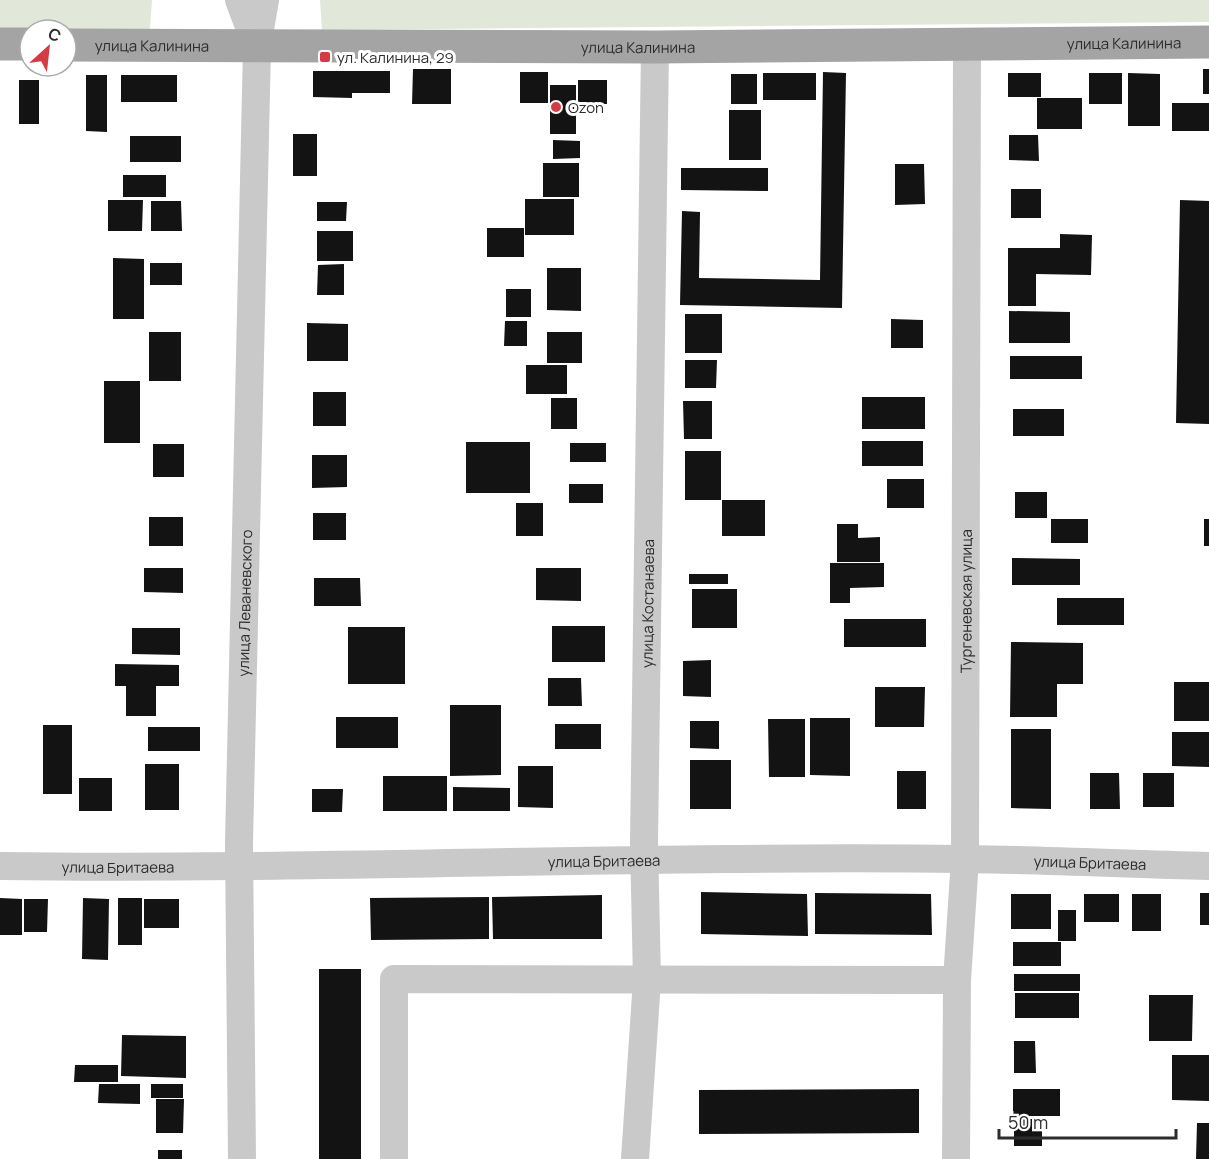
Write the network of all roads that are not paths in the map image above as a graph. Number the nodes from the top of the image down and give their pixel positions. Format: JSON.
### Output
{"nodes":[{"id":1,"x":239,"y":0,"type":"edge"},
{"id":2,"x":265,"y":0,"type":"edge"},
{"id":3,"x":1209,"y":42,"type":"edge"},
{"id":4,"x":0,"y":44,"type":"edge"},
{"id":5,"x":18,"y":44,"type":"edge"},
{"id":6,"x":967,"y":44,"type":"junction"},
{"id":7,"x":78,"y":45,"type":"edge"},
{"id":8,"x":257,"y":47,"type":"junction"},
{"id":9,"x":655,"y":47,"type":"junction"},
{"id":10,"x":965,"y":859,"type":"junction"},
{"id":11,"x":644,"y":861,"type":"junction"},
{"id":12,"x":0,"y":866,"type":"edge"},
{"id":13,"x":1209,"y":866,"type":"edge"},
{"id":14,"x":240,"y":868,"type":"junction"},
{"id":15,"x":646,"y":980,"type":"junction"},
{"id":16,"x":957,"y":980,"type":"junction"},
{"id":17,"x":242,"y":1159,"type":"edge"},
{"id":18,"x":394,"y":1159,"type":"edge"},
{"id":19,"x":635,"y":1159,"type":"edge"},
{"id":20,"x":956,"y":1159,"type":"edge"}],
"edges":[{"from":1,"to":8,"type":"street","name":"улица Леваневского"},
{"from":2,"to":8,"type":"street","name":"улица Леваневского"},
{"from":3,"to":6,"type":"main road","name":"улица Калинина"},
{"from":4,"to":5,"type":"main road"},
{"from":6,"to":9,"type":"main road","name":"улица Калинина"},
{"from":6,"to":10,"type":"street","name":"Тургеневская улица"},
{"from":7,"to":8,"type":"main road","name":"улица Калинина"},
{"from":8,"to":9,"type":"main road","name":"улица Калинина"},
{"from":8,"to":14,"type":"street","name":"улица Леваневского"},
{"from":9,"to":11,"type":"street","name":"улица Костанаева"},
{"from":10,"to":11,"type":"street","name":"улица Бритаева"},
{"from":10,"to":13,"type":"street","name":"улица Бритаева"},
{"from":10,"to":16,"type":"street","name":"Тургеневская улица"},
{"from":11,"to":14,"type":"street","name":"улица Бритаева"},
{"from":11,"to":15,"type":"street","name":"улица Костанаева"},
{"from":12,"to":14,"type":"street","name":"улица Бритаева"},
{"from":14,"to":17,"type":"street","name":"улица Леваневского"},
{"from":15,"to":16,"type":"street"},
{"from":15,"to":18,"type":"street"},
{"from":15,"to":19,"type":"street","name":"улица Костанаева"},
{"from":16,"to":20,"type":"street","name":"Тургеневская улица"}]}
